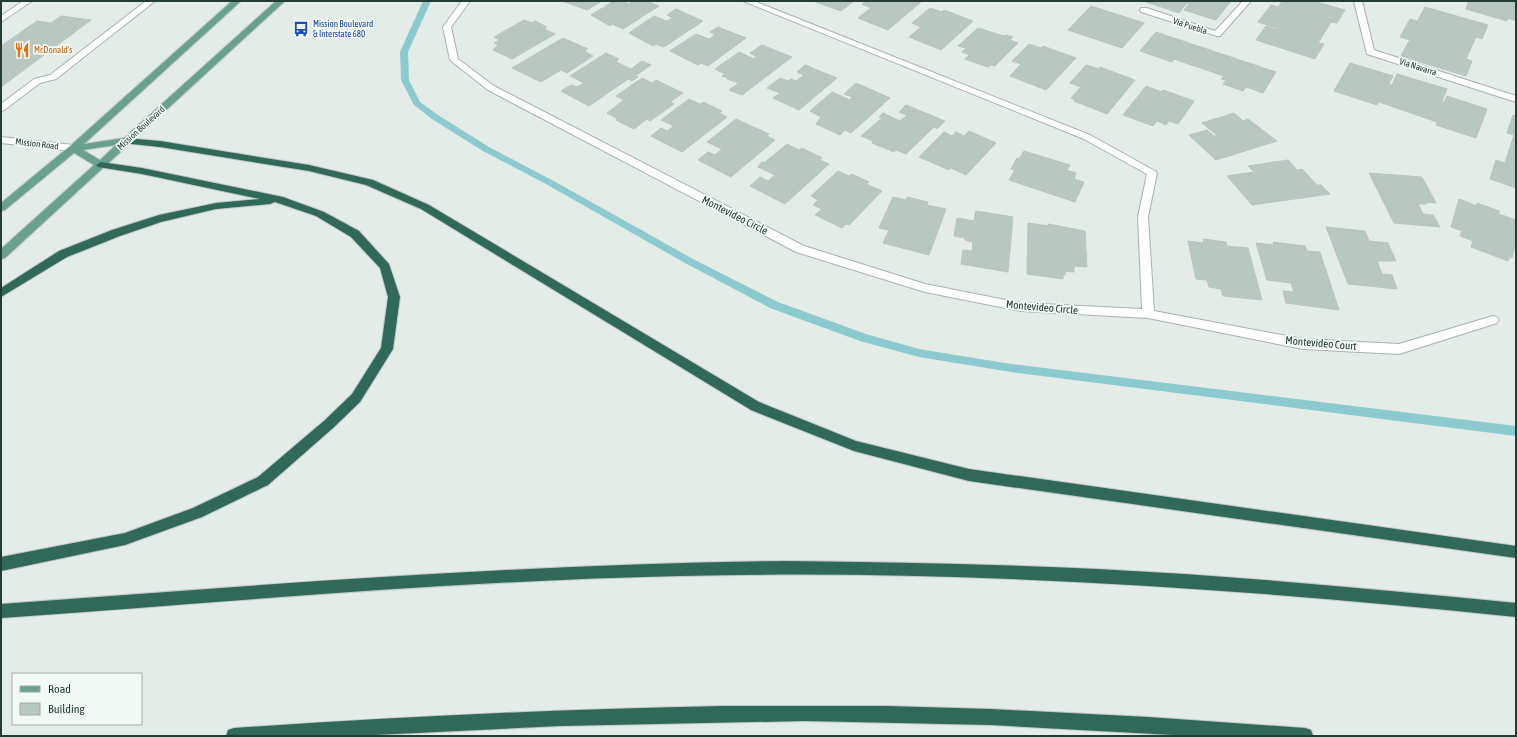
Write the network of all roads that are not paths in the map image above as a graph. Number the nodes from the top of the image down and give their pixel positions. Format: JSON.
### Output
{"nodes":[{"id":1,"x":28,"y":1,"type":"edge"},
{"id":2,"x":151,"y":1,"type":"edge"},
{"id":3,"x":237,"y":1,"type":"edge"},
{"id":4,"x":281,"y":1,"type":"edge"},
{"id":5,"x":466,"y":1,"type":"edge"},
{"id":6,"x":748,"y":1,"type":"edge"},
{"id":7,"x":1247,"y":1,"type":"edge"},
{"id":8,"x":1358,"y":1,"type":"edge"},
{"id":9,"x":1144,"y":10,"type":"dead end"},
{"id":10,"x":1,"y":20,"type":"edge"},
{"id":11,"x":1516,"y":99,"type":"edge"},
{"id":12,"x":1,"y":108,"type":"edge"},
{"id":13,"x":1,"y":140,"type":"edge"},
{"id":14,"x":125,"y":141,"type":"junction"},
{"id":15,"x":73,"y":148,"type":"junction"},
{"id":16,"x":101,"y":165,"type":"junction"},
{"id":17,"x":284,"y":200,"type":"junction"},
{"id":18,"x":1,"y":208,"type":"edge"},
{"id":19,"x":1,"y":255,"type":"edge"},
{"id":20,"x":1,"y":293,"type":"edge"},
{"id":21,"x":1148,"y":314,"type":"junction"},
{"id":22,"x":1493,"y":320,"type":"dead end"},
{"id":23,"x":1516,"y":552,"type":"edge"},
{"id":24,"x":1,"y":564,"type":"edge"},
{"id":25,"x":1516,"y":610,"type":"edge"},
{"id":26,"x":1,"y":611,"type":"edge"},
{"id":27,"x":234,"y":736,"type":"edge"},
{"id":28,"x":1305,"y":736,"type":"edge"}],
"edges":[{"from":1,"to":10,"type":"street"},
{"from":2,"to":12,"type":"street"},
{"from":3,"to":15,"type":"main road"},
{"from":4,"to":14,"type":"main road","name":"Mission Boulevard"},
{"from":5,"to":21,"type":"street","name":"Montevideo Circle"},
{"from":6,"to":21,"type":"street"},
{"from":7,"to":9,"type":"street","name":"Via Puebla"},
{"from":8,"to":11,"type":"street","name":"Via Navarra"},
{"from":13,"to":15,"type":"street","name":"Mission Road"},
{"from":14,"to":15,"type":"main road","name":"Mission Road"},
{"from":14,"to":16,"type":"main road","name":"Mission Boulevard"},
{"from":14,"to":23,"type":"highway"},
{"from":15,"to":16,"type":"main road","name":"Mission Road"},
{"from":15,"to":18,"type":"main road"},
{"from":16,"to":17,"type":"highway"},
{"from":16,"to":19,"type":"main road","name":"Mission Boulevard"},
{"from":17,"to":20,"type":"highway"},
{"from":17,"to":24,"type":"highway"},
{"from":21,"to":22,"type":"street","name":"Montevideo Court"},
{"from":25,"to":26,"type":"highway"},
{"from":27,"to":28,"type":"highway"}]}
